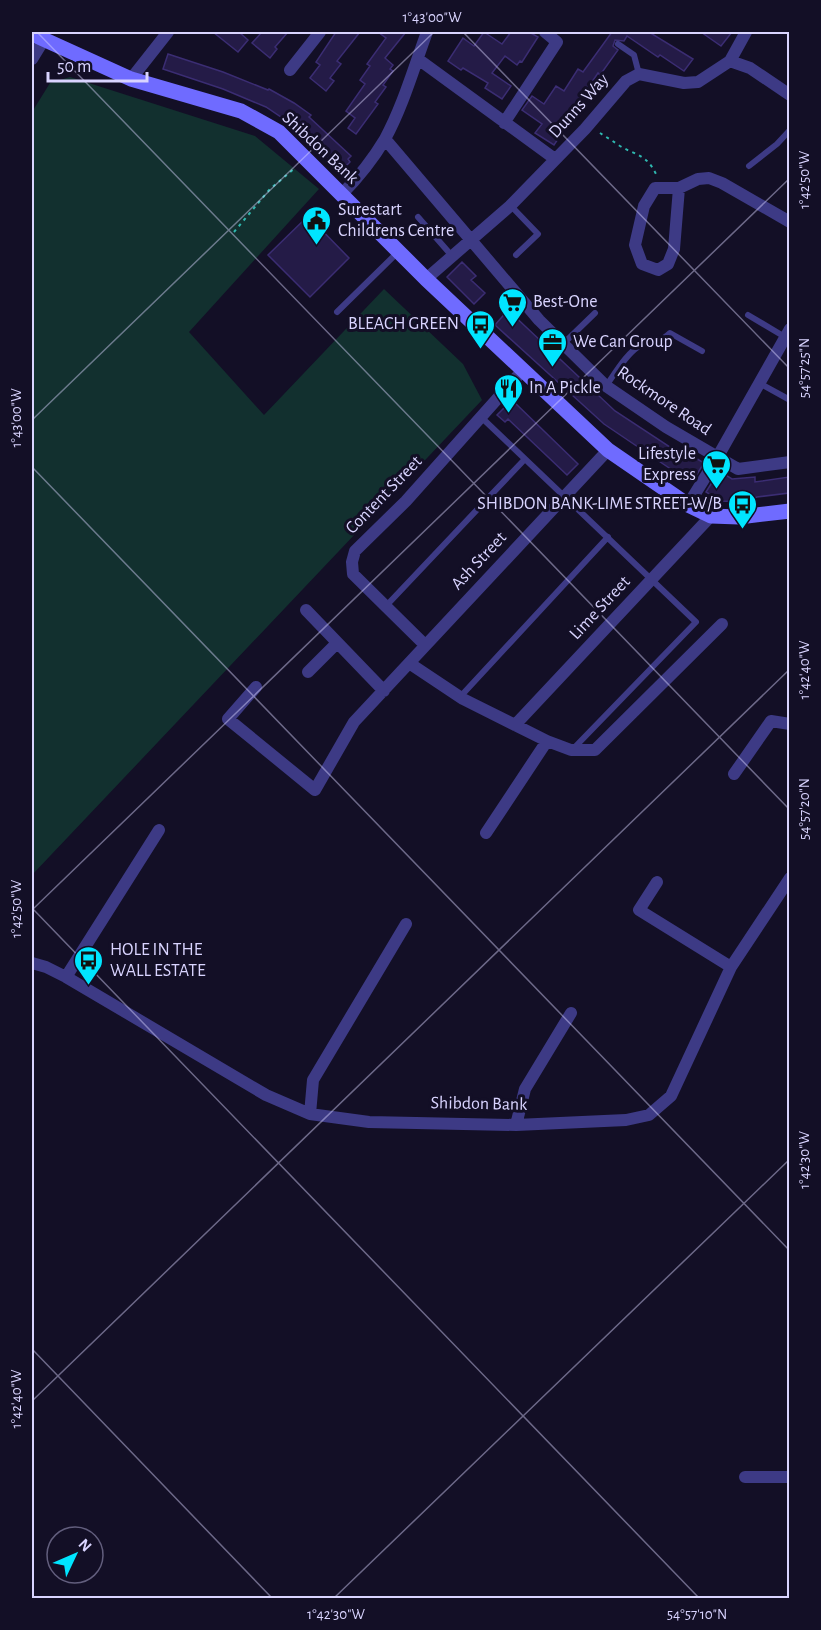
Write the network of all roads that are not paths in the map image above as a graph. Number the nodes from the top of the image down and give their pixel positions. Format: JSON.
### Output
{"nodes":[{"id":1,"x":168,"y":32,"type":"edge"},
{"id":2,"x":320,"y":32,"type":"edge"},
{"id":3,"x":427,"y":32,"type":"edge"},
{"id":4,"x":545,"y":32,"type":"edge"},
{"id":5,"x":747,"y":32,"type":"edge"},
{"id":6,"x":37,"y":37,"type":"edge"},
{"id":7,"x":618,"y":44,"type":"dead end"},
{"id":8,"x":32,"y":59,"type":"edge"},
{"id":9,"x":418,"y":59,"type":"junction"},
{"id":10,"x":730,"y":61,"type":"junction"},
{"id":11,"x":290,"y":69,"type":"dead end"},
{"id":12,"x":639,"y":74,"type":"junction"},
{"id":13,"x":131,"y":79,"type":"junction"},
{"id":14,"x":789,"y":95,"type":"edge"},
{"id":15,"x":504,"y":123,"type":"junction"},
{"id":16,"x":789,"y":130,"type":"edge"},
{"id":17,"x":384,"y":140,"type":"junction"},
{"id":18,"x":555,"y":159,"type":"junction"},
{"id":19,"x":749,"y":166,"type":"dead end"},
{"id":20,"x":679,"y":188,"type":"junction"},
{"id":21,"x":342,"y":194,"type":"junction"},
{"id":22,"x":510,"y":206,"type":"junction"},
{"id":23,"x":418,"y":217,"type":"dead end"},
{"id":24,"x":789,"y":222,"type":"edge"},
{"id":25,"x":470,"y":240,"type":"junction"},
{"id":26,"x":398,"y":252,"type":"junction"},
{"id":27,"x":516,"y":255,"type":"dead end"},
{"id":28,"x":452,"y":256,"type":"junction"},
{"id":29,"x":426,"y":279,"type":"junction"},
{"id":30,"x":337,"y":312,"type":"dead end"},
{"id":31,"x":594,"y":314,"type":"dead end"},
{"id":32,"x":748,"y":315,"type":"dead end"},
{"id":33,"x":787,"y":333,"type":"edge"},
{"id":34,"x":563,"y":344,"type":"junction"},
{"id":35,"x":702,"y":351,"type":"dead end"},
{"id":36,"x":523,"y":370,"type":"junction"},
{"id":37,"x":759,"y":383,"type":"junction"},
{"id":38,"x":606,"y":386,"type":"junction"},
{"id":39,"x":789,"y":400,"type":"edge"},
{"id":40,"x":481,"y":417,"type":"junction"},
{"id":41,"x":608,"y":450,"type":"junction"},
{"id":42,"x":717,"y":458,"type":"junction"},
{"id":43,"x":525,"y":459,"type":"junction"},
{"id":44,"x":789,"y":462,"type":"edge"},
{"id":45,"x":564,"y":496,"type":"junction"},
{"id":46,"x":688,"y":505,"type":"junction"},
{"id":47,"x":789,"y":511,"type":"edge"},
{"id":48,"x":711,"y":516,"type":"junction"},
{"id":49,"x":608,"y":537,"type":"junction"},
{"id":50,"x":652,"y":579,"type":"junction"},
{"id":51,"x":386,"y":606,"type":"junction"},
{"id":52,"x":306,"y":610,"type":"dead end"},
{"id":53,"x":722,"y":624,"type":"dead end"},
{"id":54,"x":337,"y":643,"type":"junction"},
{"id":55,"x":425,"y":645,"type":"junction"},
{"id":56,"x":409,"y":663,"type":"junction"},
{"id":57,"x":308,"y":672,"type":"dead end"},
{"id":58,"x":256,"y":687,"type":"dead end"},
{"id":59,"x":384,"y":691,"type":"junction"},
{"id":60,"x":460,"y":697,"type":"junction"},
{"id":61,"x":789,"y":724,"type":"edge"},
{"id":62,"x":515,"y":725,"type":"junction"},
{"id":63,"x":547,"y":741,"type":"junction"},
{"id":64,"x":571,"y":750,"type":"junction"},
{"id":65,"x":734,"y":774,"type":"dead end"},
{"id":66,"x":159,"y":830,"type":"dead end"},
{"id":67,"x":486,"y":832,"type":"dead end"},
{"id":68,"x":789,"y":878,"type":"edge"},
{"id":69,"x":657,"y":882,"type":"dead end"},
{"id":70,"x":406,"y":924,"type":"dead end"},
{"id":71,"x":32,"y":963,"type":"edge"},
{"id":72,"x":731,"y":967,"type":"junction"},
{"id":73,"x":66,"y":977,"type":"junction"},
{"id":74,"x":571,"y":1013,"type":"dead end"},
{"id":75,"x":310,"y":1114,"type":"junction"},
{"id":76,"x":516,"y":1125,"type":"junction"},
{"id":77,"x":745,"y":1477,"type":"dead end"},
{"id":78,"x":789,"y":1477,"type":"edge"}],
"edges":[{"from":1,"to":13,"type":"street"},
{"from":2,"to":11,"type":"street"},
{"from":3,"to":9,"type":"street"},
{"from":4,"to":15,"type":"street"},
{"from":5,"to":10,"type":"street"},
{"from":6,"to":8,"type":"street"},
{"from":6,"to":13,"type":"street","name":"Shibdon Bank"},
{"from":7,"to":12,"type":"lane"},
{"from":9,"to":15,"type":"street"},
{"from":9,"to":17,"type":"street"},
{"from":10,"to":12,"type":"street","name":"Dunns Way"},
{"from":10,"to":14,"type":"street"},
{"from":12,"to":18,"type":"street","name":"Dunns Way"},
{"from":13,"to":21,"type":"street","name":"Shibdon Bank"},
{"from":15,"to":18,"type":"street"},
{"from":16,"to":19,"type":"lane"},
{"from":17,"to":21,"type":"street"},
{"from":17,"to":25,"type":"street","name":"Rockmore Road"},
{"from":18,"to":22,"type":"street","name":"Dunns Way"},
{"from":20,"to":20,"type":"street"},
{"from":20,"to":24,"type":"street"},
{"from":21,"to":26,"type":"street","name":"Shibdon Bank"},
{"from":22,"to":25,"type":"street","name":"Dunns Way"},
{"from":22,"to":27,"type":"lane"},
{"from":23,"to":28,"type":"lane"},
{"from":25,"to":28,"type":"street","name":"Dunns Way"},
{"from":25,"to":34,"type":"street","name":"Rockmore Road"},
{"from":26,"to":29,"type":"street","name":"Shibdon Bank"},
{"from":26,"to":30,"type":"lane"},
{"from":28,"to":29,"type":"street","name":"Dunns Way"},
{"from":29,"to":36,"type":"street","name":"Shibdon Bank"},
{"from":31,"to":34,"type":"lane"},
{"from":32,"to":33,"type":"lane"},
{"from":33,"to":37,"type":"street"},
{"from":34,"to":38,"type":"street","name":"Rockmore Road"},
{"from":35,"to":38,"type":"lane"},
{"from":36,"to":40,"type":"street","name":"Content Street"},
{"from":36,"to":41,"type":"street","name":"Shibdon Bank"},
{"from":37,"to":39,"type":"lane"},
{"from":37,"to":42,"type":"street"},
{"from":38,"to":42,"type":"street","name":"Rockmore Road"},
{"from":40,"to":43,"type":"lane"},
{"from":40,"to":51,"type":"street","name":"Content Street"},
{"from":41,"to":45,"type":"street","name":"Ash Street"},
{"from":41,"to":46,"type":"street","name":"Shibdon Bank"},
{"from":42,"to":44,"type":"street","name":"Rockmore Road"},
{"from":42,"to":46,"type":"street"},
{"from":43,"to":45,"type":"lane"},
{"from":43,"to":51,"type":"lane"},
{"from":45,"to":49,"type":"lane"},
{"from":45,"to":55,"type":"street","name":"Ash Street"},
{"from":46,"to":48,"type":"street","name":"Shibdon Bank"},
{"from":47,"to":48,"type":"street","name":"Shibdon Bank"},
{"from":48,"to":50,"type":"street","name":"Lime Street"},
{"from":49,"to":50,"type":"lane"},
{"from":49,"to":60,"type":"lane"},
{"from":50,"to":62,"type":"street","name":"Lime Street"},
{"from":50,"to":64,"type":"lane"},
{"from":51,"to":55,"type":"street","name":"Content Street"},
{"from":52,"to":54,"type":"street"},
{"from":53,"to":64,"type":"street"},
{"from":54,"to":57,"type":"street"},
{"from":54,"to":59,"type":"street"},
{"from":55,"to":56,"type":"street","name":"Ash Street"},
{"from":56,"to":59,"type":"street","name":"Ash Street"},
{"from":56,"to":60,"type":"street"},
{"from":58,"to":59,"type":"street","name":"Ash Street"},
{"from":60,"to":62,"type":"street"},
{"from":61,"to":65,"type":"street"},
{"from":62,"to":63,"type":"street"},
{"from":63,"to":64,"type":"street"},
{"from":63,"to":67,"type":"street"},
{"from":66,"to":73,"type":"street"},
{"from":68,"to":72,"type":"street","name":"Shibdon Bank"},
{"from":69,"to":72,"type":"street"},
{"from":70,"to":75,"type":"street"},
{"from":71,"to":73,"type":"street","name":"Shibdon Bank"},
{"from":72,"to":76,"type":"street","name":"Shibdon Bank"},
{"from":73,"to":75,"type":"street","name":"Shibdon Bank"},
{"from":74,"to":76,"type":"street"},
{"from":75,"to":76,"type":"street","name":"Shibdon Bank"},
{"from":77,"to":78,"type":"street"}]}
